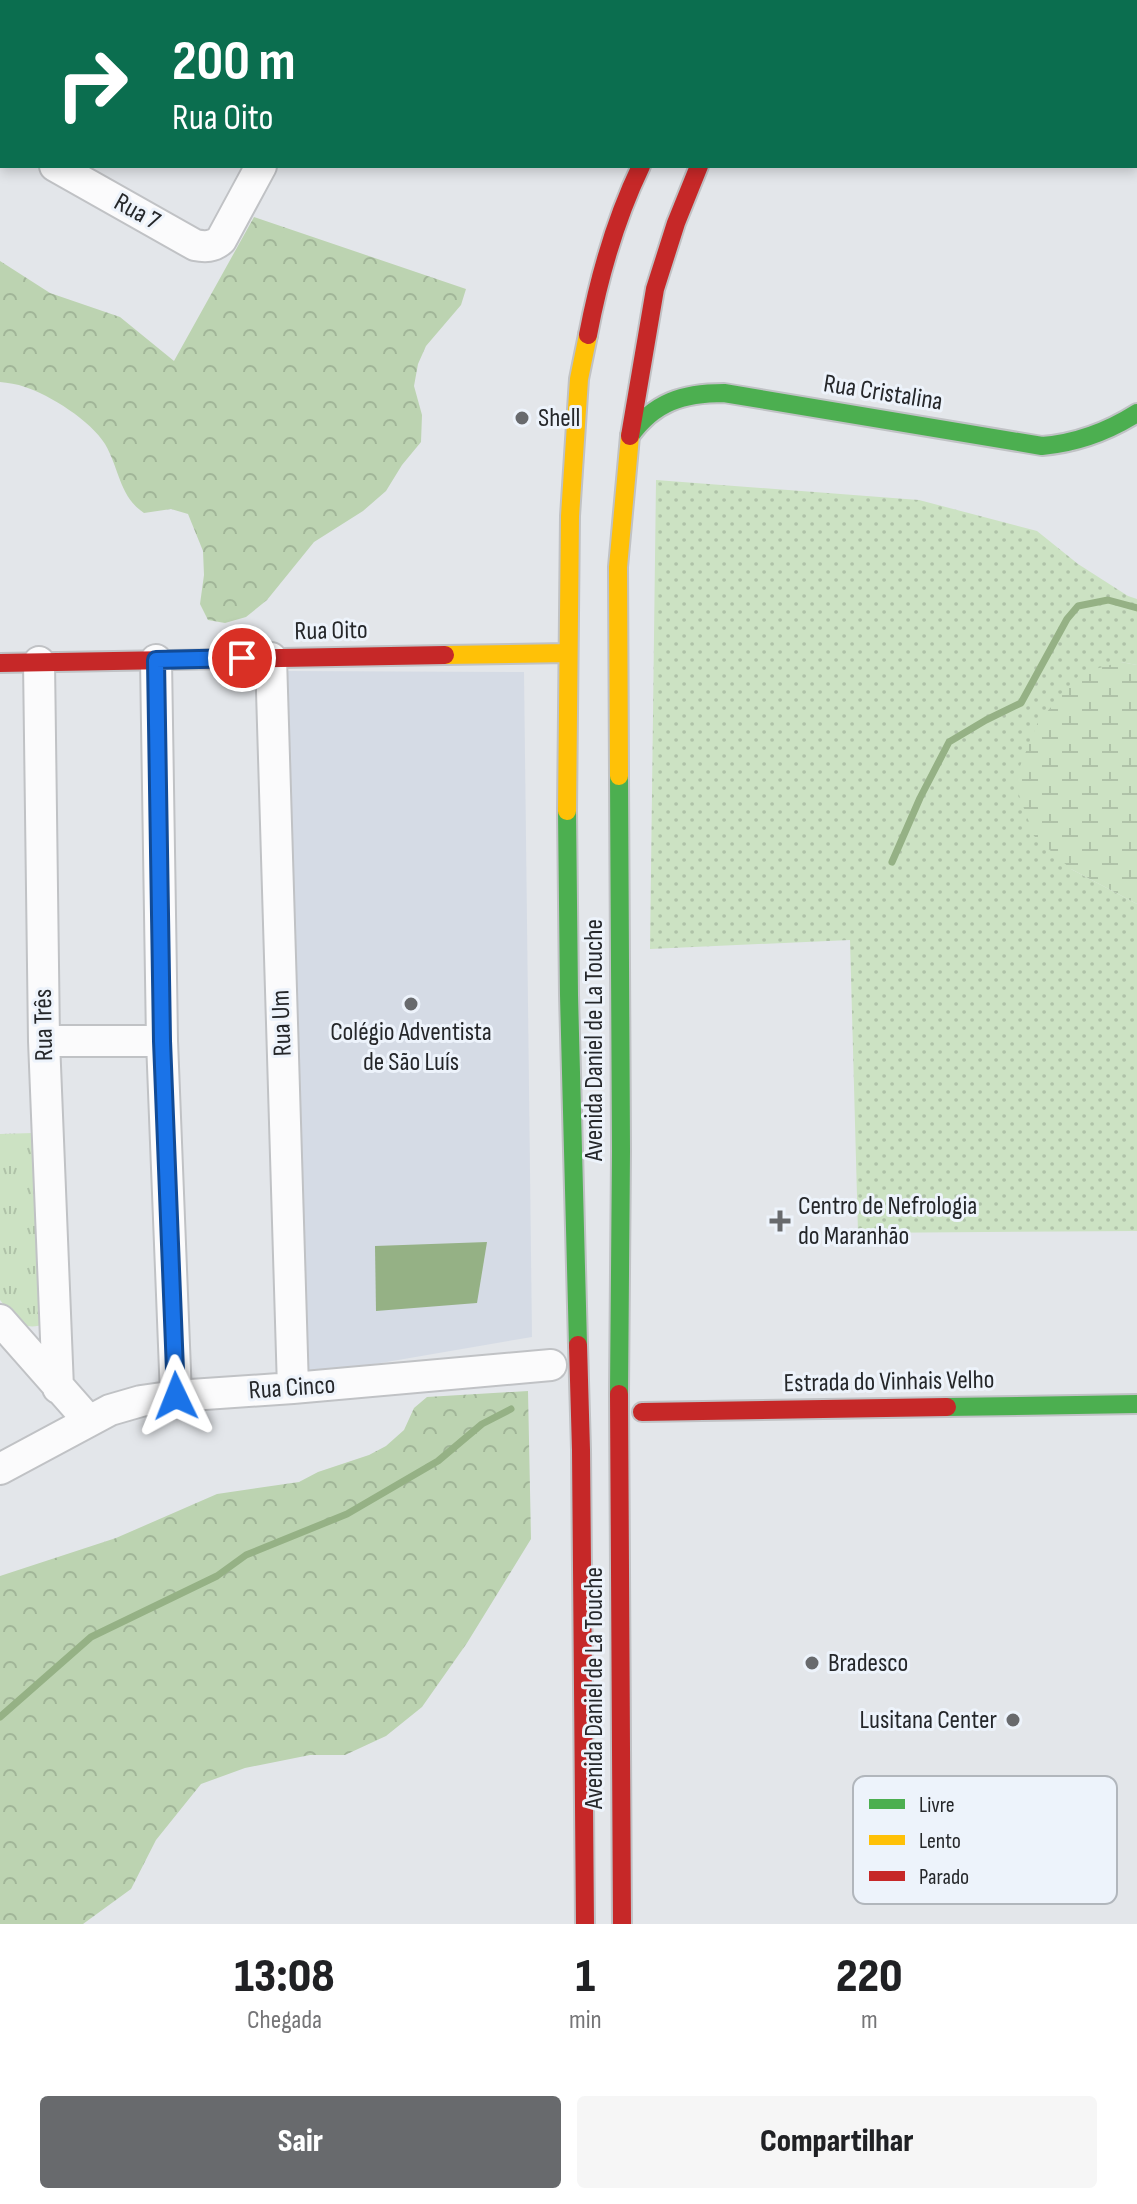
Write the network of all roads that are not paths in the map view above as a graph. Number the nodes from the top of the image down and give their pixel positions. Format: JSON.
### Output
{"nodes":[{"id":1,"x":59,"y":168,"type":"edge"},
{"id":2,"x":260,"y":168,"type":"edge"},
{"id":3,"x":634,"y":168,"type":"edge"},
{"id":4,"x":640,"y":168,"type":"edge"},
{"id":5,"x":698,"y":168,"type":"edge"},
{"id":6,"x":630,"y":189,"type":"junction"},
{"id":7,"x":1137,"y":413,"type":"edge"},
{"id":8,"x":630,"y":436,"type":"junction"},
{"id":9,"x":567,"y":653,"type":"junction"},
{"id":10,"x":271,"y":658,"type":"junction"},
{"id":11,"x":156,"y":660,"type":"junction"},
{"id":12,"x":39,"y":662,"type":"junction"},
{"id":13,"x":0,"y":663,"type":"edge"},
{"id":14,"x":569,"y":995,"type":"junction"},
{"id":15,"x":44,"y":1041,"type":"junction"},
{"id":16,"x":162,"y":1041,"type":"junction"},
{"id":17,"x":621,"y":1151,"type":"junction"},
{"id":18,"x":556,"y":1209,"type":"dead end"},
{"id":19,"x":0,"y":1320,"type":"edge"},
{"id":20,"x":637,"y":1351,"type":"dead end"},
{"id":21,"x":551,"y":1365,"type":"dead end"},
{"id":22,"x":58,"y":1388,"type":"junction"},
{"id":23,"x":293,"y":1388,"type":"junction"},
{"id":24,"x":176,"y":1396,"type":"junction"},
{"id":25,"x":1137,"y":1404,"type":"edge"},
{"id":26,"x":642,"y":1412,"type":"dead end"},
{"id":27,"x":89,"y":1421,"type":"junction"},
{"id":28,"x":0,"y":1469,"type":"edge"},
{"id":29,"x":585,"y":1924,"type":"edge"},
{"id":30,"x":622,"y":1924,"type":"edge"}],
"edges":[{"from":1,"to":2,"type":"street","name":"Rua 7"},
{"from":3,"to":6,"type":"main road"},
{"from":4,"to":6,"type":"main road","name":"Avenida Daniel de La Touche"},
{"from":5,"to":8,"type":"main road","name":"Avenida Daniel de La Touche"},
{"from":6,"to":9,"type":"main road","name":"Avenida Daniel de La Touche"},
{"from":7,"to":8,"type":"main road","name":"Rua Cristalina"},
{"from":8,"to":17,"type":"main road","name":"Avenida Daniel de La Touche"},
{"from":9,"to":10,"type":"main road","name":"Rua Oito"},
{"from":9,"to":14,"type":"main road","name":"Avenida Daniel de La Touche"},
{"from":10,"to":11,"type":"main road","name":"Rua Oito"},
{"from":10,"to":23,"type":"street","name":"Rua Um"},
{"from":11,"to":12,"type":"main road","name":"Rua Oito"},
{"from":11,"to":16,"type":"street"},
{"from":12,"to":13,"type":"main road","name":"Rua Oito"},
{"from":12,"to":15,"type":"street","name":"Rua Três"},
{"from":14,"to":18,"type":"main road"},
{"from":14,"to":29,"type":"main road","name":"Avenida Daniel de La Touche"},
{"from":15,"to":16,"type":"street"},
{"from":15,"to":22,"type":"street","name":"Rua Três"},
{"from":16,"to":24,"type":"street"},
{"from":17,"to":20,"type":"main road"},
{"from":17,"to":30,"type":"main road","name":"Avenida Daniel de La Touche"},
{"from":19,"to":22,"type":"street"},
{"from":21,"to":23,"type":"street","name":"Rua Cinco"},
{"from":22,"to":27,"type":"street"},
{"from":23,"to":24,"type":"street","name":"Rua Cinco"},
{"from":24,"to":27,"type":"street","name":"Rua Cinco"},
{"from":25,"to":26,"type":"main road","name":"Estrada do Vinhais Velho"},
{"from":27,"to":28,"type":"street","name":"Rua Cinco"}]}
